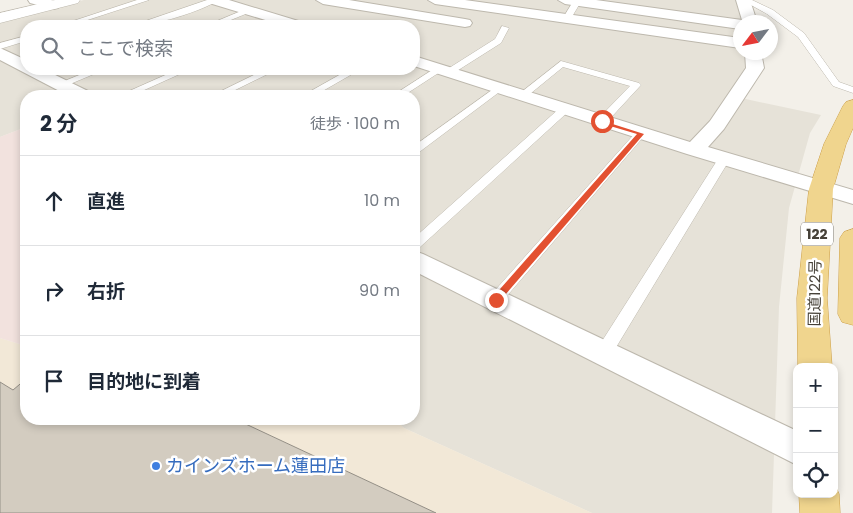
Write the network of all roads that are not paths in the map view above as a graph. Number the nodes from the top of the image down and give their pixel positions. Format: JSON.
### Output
{"nodes":[{"id":1,"x":35,"y":0,"type":"edge"},
{"id":2,"x":73,"y":0,"type":"edge"},
{"id":3,"x":145,"y":0,"type":"edge"},
{"id":4,"x":214,"y":0,"type":"edge"},
{"id":5,"x":323,"y":0,"type":"edge"},
{"id":6,"x":391,"y":0,"type":"edge"},
{"id":7,"x":435,"y":0,"type":"edge"},
{"id":8,"x":573,"y":1,"type":"edge"},
{"id":9,"x":53,"y":5,"type":"junction"},
{"id":10,"x":728,"y":6,"type":"dead end"},
{"id":11,"x":746,"y":8,"type":"edge"},
{"id":12,"x":378,"y":10,"type":"junction"},
{"id":13,"x":249,"y":11,"type":"junction"},
{"id":14,"x":518,"y":12,"type":"junction"},
{"id":15,"x":0,"y":18,"type":"edge"},
{"id":16,"x":567,"y":18,"type":"junction"},
{"id":17,"x":81,"y":20,"type":"edge"},
{"id":18,"x":156,"y":20,"type":"edge"},
{"id":19,"x":225,"y":20,"type":"edge"},
{"id":20,"x":276,"y":20,"type":"edge"},
{"id":21,"x":733,"y":23,"type":"edge"},
{"id":22,"x":505,"y":28,"type":"junction"},
{"id":23,"x":20,"y":40,"type":"edge"},
{"id":24,"x":733,"y":42,"type":"edge"},
{"id":25,"x":0,"y":46,"type":"edge"},
{"id":26,"x":0,"y":53,"type":"edge"},
{"id":27,"x":754,"y":60,"type":"edge"},
{"id":28,"x":20,"y":63,"type":"edge"},
{"id":29,"x":420,"y":63,"type":"edge"},
{"id":30,"x":444,"y":70,"type":"junction"},
{"id":31,"x":42,"y":75,"type":"edge"},
{"id":32,"x":86,"y":75,"type":"edge"},
{"id":33,"x":172,"y":75,"type":"edge"},
{"id":34,"x":260,"y":75,"type":"edge"},
{"id":35,"x":345,"y":75,"type":"edge"},
{"id":36,"x":60,"y":85,"type":"junction"},
{"id":37,"x":499,"y":88,"type":"junction"},
{"id":38,"x":70,"y":90,"type":"edge"},
{"id":39,"x":137,"y":90,"type":"edge"},
{"id":40,"x":229,"y":90,"type":"edge"},
{"id":41,"x":318,"y":90,"type":"edge"},
{"id":42,"x":408,"y":90,"type":"edge"},
{"id":43,"x":853,"y":90,"type":"edge"},
{"id":44,"x":522,"y":96,"type":"junction"},
{"id":45,"x":853,"y":106,"type":"edge"},
{"id":46,"x":565,"y":109,"type":"junction"},
{"id":47,"x":602,"y":121,"type":"junction"},
{"id":48,"x":641,"y":134,"type":"junction"},
{"id":49,"x":420,"y":147,"type":"edge"},
{"id":50,"x":694,"y":150,"type":"junction"},
{"id":51,"x":724,"y":159,"type":"junction"},
{"id":52,"x":822,"y":189,"type":"junction"},
{"id":53,"x":853,"y":197,"type":"edge"},
{"id":54,"x":853,"y":238,"type":"edge"},
{"id":55,"x":420,"y":239,"type":"edge"},
{"id":56,"x":420,"y":263,"type":"edge"},
{"id":57,"x":496,"y":300,"type":"junction"},
{"id":58,"x":853,"y":312,"type":"edge"},
{"id":59,"x":603,"y":354,"type":"junction"},
{"id":60,"x":815,"y":363,"type":"edge"},
{"id":61,"x":793,"y":448,"type":"edge"},
{"id":62,"x":820,"y":498,"type":"edge"},
{"id":63,"x":820,"y":513,"type":"edge"}],
"edges":[{"from":1,"to":9,"type":"street"},
{"from":2,"to":9,"type":"street"},
{"from":3,"to":17,"type":"lane"},
{"from":4,"to":13,"type":"street"},
{"from":4,"to":18,"type":"lane"},
{"from":5,"to":12,"type":"street"},
{"from":6,"to":12,"type":"street"},
{"from":7,"to":14,"type":"street"},
{"from":8,"to":16,"type":"lane"},
{"from":8,"to":21,"type":"street"},
{"from":9,"to":15,"type":"street"},
{"from":10,"to":11,"type":"street"},
{"from":11,"to":43,"type":"lane"},
{"from":12,"to":22,"type":"street"},
{"from":13,"to":19,"type":"lane"},
{"from":13,"to":20,"type":"street"},
{"from":14,"to":16,"type":"street"},
{"from":14,"to":22,"type":"street"},
{"from":16,"to":24,"type":"street"},
{"from":22,"to":30,"type":"lane"},
{"from":23,"to":25,"type":"lane"},
{"from":26,"to":28,"type":"street"},
{"from":27,"to":50,"type":"street"},
{"from":29,"to":30,"type":"street"},
{"from":30,"to":37,"type":"street"},
{"from":30,"to":42,"type":"lane"},
{"from":31,"to":36,"type":"street"},
{"from":32,"to":36,"type":"lane"},
{"from":33,"to":39,"type":"lane"},
{"from":34,"to":40,"type":"lane"},
{"from":35,"to":41,"type":"lane"},
{"from":36,"to":38,"type":"street"},
{"from":37,"to":44,"type":"street"},
{"from":37,"to":49,"type":"lane"},
{"from":44,"to":46,"type":"street"},
{"from":44,"to":47,"type":"lane"},
{"from":45,"to":52,"type":"highway","name":"国道122号","number":"122"},
{"from":46,"to":47,"type":"street"},
{"from":46,"to":55,"type":"lane"},
{"from":47,"to":48,"type":"street"},
{"from":48,"to":50,"type":"street"},
{"from":48,"to":57,"type":"lane"},
{"from":50,"to":51,"type":"street"},
{"from":51,"to":52,"type":"street"},
{"from":51,"to":59,"type":"lane"},
{"from":52,"to":53,"type":"street"},
{"from":52,"to":60,"type":"highway","name":"国道122号","number":"122"},
{"from":54,"to":58,"type":"highway","number":"122"},
{"from":56,"to":57,"type":"street"},
{"from":57,"to":59,"type":"street"},
{"from":59,"to":61,"type":"street"},
{"from":62,"to":63,"type":"highway"}]}
